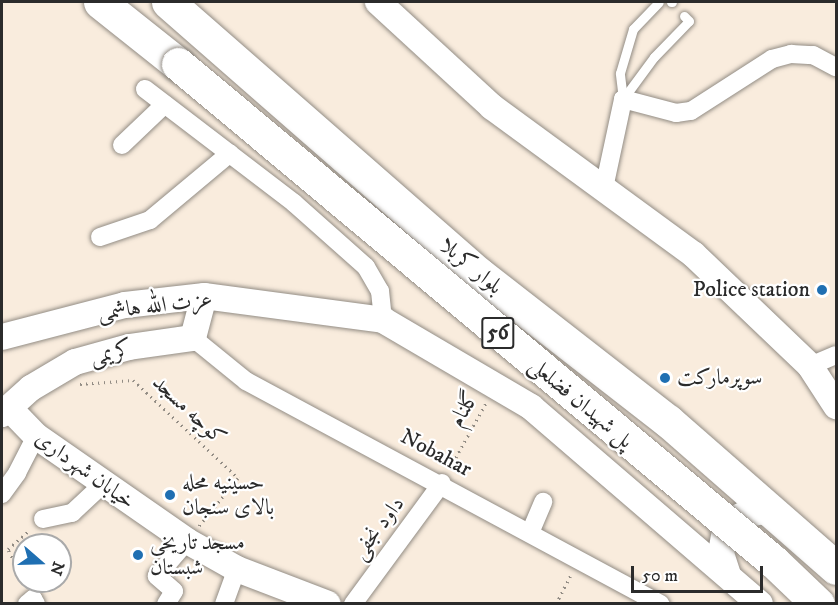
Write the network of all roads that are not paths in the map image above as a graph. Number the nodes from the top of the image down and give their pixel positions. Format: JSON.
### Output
{"nodes":[{"id":1,"x":100,"y":2,"type":"edge"},
{"id":2,"x":168,"y":2,"type":"edge"},
{"id":3,"x":378,"y":2,"type":"edge"},
{"id":4,"x":659,"y":2,"type":"edge"},
{"id":5,"x":684,"y":16,"type":"dead end"},
{"id":6,"x":837,"y":67,"type":"edge"},
{"id":7,"x":145,"y":89,"type":"dead end"},
{"id":8,"x":623,"y":99,"type":"junction"},
{"id":9,"x":165,"y":104,"type":"junction"},
{"id":10,"x":122,"y":145,"type":"dead end"},
{"id":11,"x":230,"y":153,"type":"junction"},
{"id":12,"x":604,"y":188,"type":"junction"},
{"id":13,"x":100,"y":237,"type":"dead end"},
{"id":14,"x":204,"y":296,"type":"junction"},
{"id":15,"x":383,"y":320,"type":"junction"},
{"id":16,"x":2,"y":337,"type":"edge"},
{"id":17,"x":193,"y":338,"type":"junction"},
{"id":18,"x":837,"y":355,"type":"edge"},
{"id":19,"x":587,"y":358,"type":"junction"},
{"id":20,"x":810,"y":366,"type":"junction"},
{"id":21,"x":531,"y":406,"type":"junction"},
{"id":22,"x":837,"y":406,"type":"edge"},
{"id":23,"x":5,"y":411,"type":"edge"},
{"id":24,"x":36,"y":436,"type":"junction"},
{"id":25,"x":442,"y":483,"type":"junction"},
{"id":26,"x":102,"y":485,"type":"junction"},
{"id":27,"x":2,"y":494,"type":"edge"},
{"id":28,"x":543,"y":502,"type":"dead end"},
{"id":29,"x":43,"y":519,"type":"road end"},
{"id":30,"x":783,"y":520,"type":"junction"},
{"id":31,"x":530,"y":533,"type":"junction"},
{"id":32,"x":187,"y":541,"type":"junction"},
{"id":33,"x":837,"y":568,"type":"edge"},
{"id":34,"x":237,"y":569,"type":"junction"},
{"id":35,"x":728,"y":575,"type":"junction"},
{"id":36,"x":166,"y":603,"type":"edge"},
{"id":37,"x":224,"y":603,"type":"edge"},
{"id":38,"x":328,"y":603,"type":"edge"},
{"id":39,"x":353,"y":603,"type":"edge"},
{"id":40,"x":661,"y":603,"type":"edge"},
{"id":41,"x":760,"y":603,"type":"edge"},
{"id":42,"x":818,"y":603,"type":"edge"}],
"edges":[{"from":1,"to":42,"type":"highway","name":"پل شهیدان فضلعلی","number":"56","bridge":true},
{"from":2,"to":19,"type":"highway","name":"بلوار کربلا"},
{"from":3,"to":12,"type":"street"},
{"from":4,"to":8,"type":"lane"},
{"from":5,"to":8,"type":"lane"},
{"from":6,"to":8,"type":"street"},
{"from":7,"to":9,"type":"street"},
{"from":8,"to":12,"type":"street"},
{"from":9,"to":10,"type":"street"},
{"from":9,"to":11,"type":"street"},
{"from":11,"to":13,"type":"street"},
{"from":11,"to":15,"type":"street"},
{"from":12,"to":20,"type":"street"},
{"from":14,"to":15,"type":"street","name":"عزت الله هاشمی"},
{"from":14,"to":16,"type":"street","name":"عزت الله هاشمی"},
{"from":14,"to":17,"type":"street"},
{"from":15,"to":21,"type":"street"},
{"from":17,"to":23,"type":"street","name":"کریمی"},
{"from":17,"to":25,"type":"street","name":"Nobahar"},
{"from":18,"to":20,"type":"street"},
{"from":19,"to":21,"type":"street"},
{"from":19,"to":30,"type":"highway","name":"بلوار کربلا"},
{"from":20,"to":22,"type":"street"},
{"from":21,"to":35,"type":"street"},
{"from":23,"to":24,"type":"street","name":"خیابان شهرداری"},
{"from":24,"to":26,"type":"street","name":"خیابان شهرداری"},
{"from":24,"to":27,"type":"street"},
{"from":25,"to":31,"type":"street","name":"Nobahar"},
{"from":25,"to":39,"type":"street","name":"داود نجفی"},
{"from":26,"to":29,"type":"street"},
{"from":26,"to":32,"type":"street","name":"خیابان شهرداری"},
{"from":28,"to":31,"type":"street"},
{"from":30,"to":33,"type":"highway","name":"بلوار کربلا"},
{"from":30,"to":35,"type":"street"},
{"from":31,"to":40,"type":"street","name":"Nobahar"},
{"from":32,"to":34,"type":"street","name":"خیابان شهرداری"},
{"from":32,"to":36,"type":"street"},
{"from":34,"to":37,"type":"street"},
{"from":34,"to":38,"type":"street","name":"خیابان شهرداری"},
{"from":35,"to":41,"type":"street"}]}
